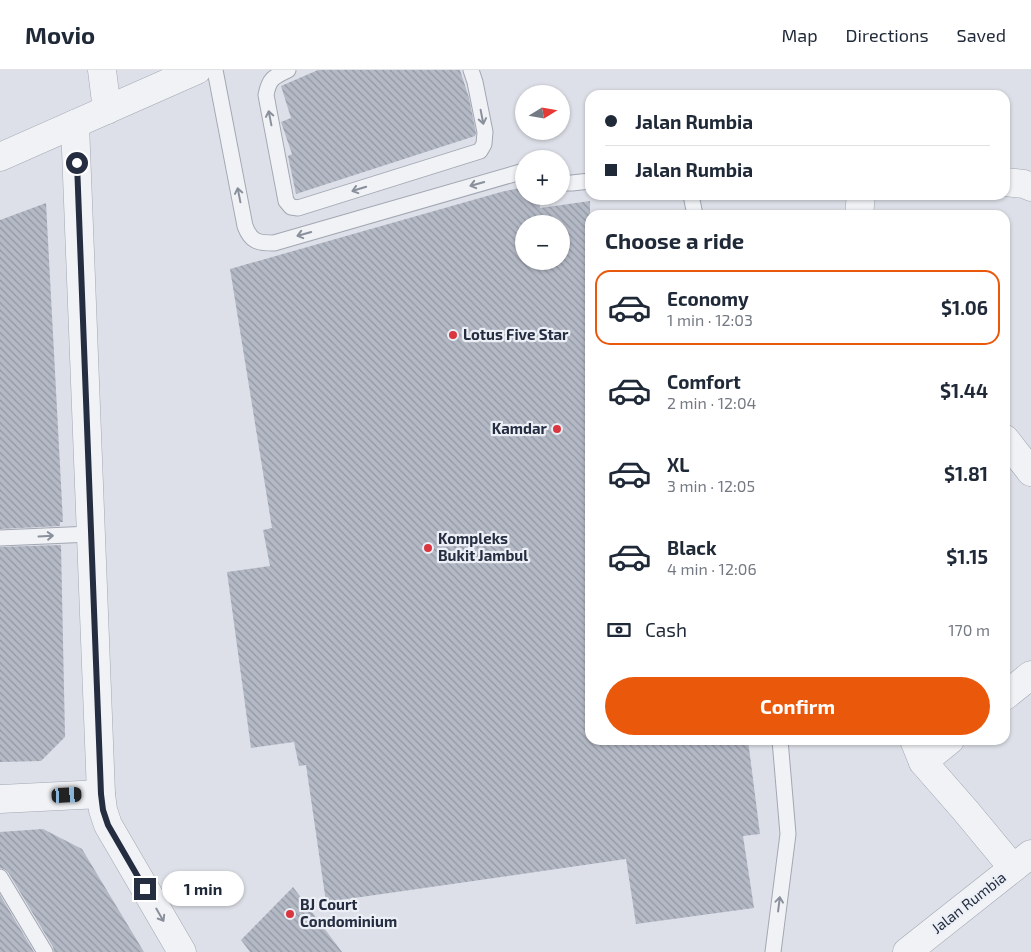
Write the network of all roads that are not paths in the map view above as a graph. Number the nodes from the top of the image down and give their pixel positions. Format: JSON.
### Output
{"nodes":[{"id":1,"x":102,"y":70,"type":"edge"},
{"id":2,"x":197,"y":70,"type":"edge"},
{"id":3,"x":215,"y":70,"type":"edge"},
{"id":4,"x":471,"y":70,"type":"edge"},
{"id":5,"x":283,"y":71,"type":"edge"},
{"id":6,"x":107,"y":110,"type":"junction"},
{"id":7,"x":75,"y":124,"type":"junction"},
{"id":8,"x":0,"y":157,"type":"edge"},
{"id":9,"x":515,"y":174,"type":"edge"},
{"id":10,"x":585,"y":182,"type":"edge"},
{"id":11,"x":1010,"y":183,"type":"edge"},
{"id":12,"x":570,"y":184,"type":"edge"},
{"id":13,"x":1031,"y":187,"type":"edge"},
{"id":14,"x":1010,"y":445,"type":"edge"},
{"id":15,"x":1031,"y":472,"type":"edge"},
{"id":16,"x":91,"y":534,"type":"junction"},
{"id":17,"x":0,"y":538,"type":"edge"},
{"id":18,"x":1031,"y":676,"type":"edge"},
{"id":19,"x":1010,"y":692,"type":"edge"},
{"id":20,"x":780,"y":745,"type":"edge"},
{"id":21,"x":936,"y":745,"type":"edge"},
{"id":22,"x":919,"y":751,"type":"edge"},
{"id":23,"x":101,"y":794,"type":"junction"},
{"id":24,"x":0,"y":798,"type":"edge"},
{"id":25,"x":1022,"y":861,"type":"edge"},
{"id":26,"x":0,"y":877,"type":"edge"},
{"id":27,"x":920,"y":948,"type":"edge"},
{"id":28,"x":45,"y":952,"type":"edge"},
{"id":29,"x":182,"y":952,"type":"edge"},
{"id":30,"x":773,"y":952,"type":"edge"}],
"edges":[{"from":1,"to":6,"type":"street"},
{"from":2,"to":6,"type":"street"},
{"from":9,"to":3,"type":"lane","one_way":true},
{"from":4,"to":5,"type":"lane","one_way":true},
{"from":6,"to":7,"type":"street"},
{"from":7,"to":8,"type":"street"},
{"from":7,"to":16,"type":"street"},
{"from":10,"to":12,"type":"lane"},
{"from":11,"to":13,"type":"street"},
{"from":14,"to":15,"type":"street"},
{"from":17,"to":16,"type":"lane","one_way":true},
{"from":16,"to":23,"type":"street"},
{"from":18,"to":19,"type":"street"},
{"from":30,"to":20,"type":"lane","one_way":true},
{"from":21,"to":22,"type":"street"},
{"from":22,"to":25,"type":"street"},
{"from":23,"to":24,"type":"street"},
{"from":23,"to":29,"type":"street","one_way":true},
{"from":25,"to":27,"type":"street","name":"Jalan Rumbia"},
{"from":26,"to":28,"type":"lane"}]}
